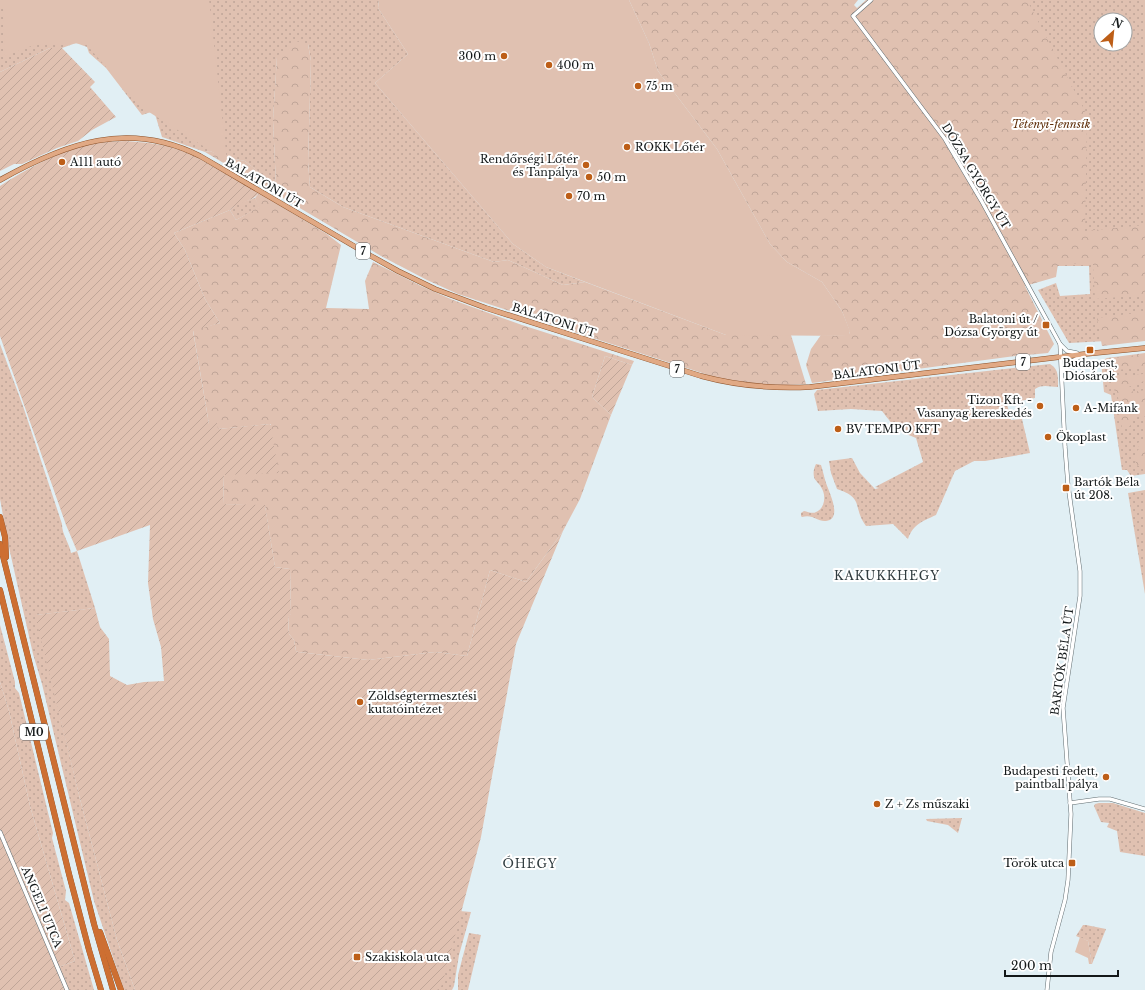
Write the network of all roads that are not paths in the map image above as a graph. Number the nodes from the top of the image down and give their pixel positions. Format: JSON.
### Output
{"nodes":[{"id":1,"x":871,"y":0,"type":"edge"},
{"id":2,"x":0,"y":180,"type":"edge"},
{"id":3,"x":1060,"y":344,"type":"junction"},
{"id":4,"x":1145,"y":348,"type":"edge"},
{"id":5,"x":1085,"y":354,"type":"junction"},
{"id":6,"x":1060,"y":357,"type":"junction"},
{"id":7,"x":1062,"y":373,"type":"junction"},
{"id":8,"x":0,"y":517,"type":"edge"},
{"id":9,"x":0,"y":544,"type":"edge"},
{"id":10,"x":7,"y":570,"type":"junction"},
{"id":11,"x":0,"y":590,"type":"edge"},
{"id":12,"x":1070,"y":803,"type":"junction"},
{"id":13,"x":1145,"y":809,"type":"edge"},
{"id":14,"x":0,"y":832,"type":"edge"},
{"id":15,"x":94,"y":924,"type":"junction"},
{"id":16,"x":67,"y":990,"type":"edge"},
{"id":17,"x":101,"y":990,"type":"edge"},
{"id":18,"x":113,"y":990,"type":"edge"},
{"id":19,"x":121,"y":990,"type":"edge"},
{"id":20,"x":1047,"y":990,"type":"edge"}],
"edges":[{"from":1,"to":3,"type":"street","name":"DÓZSA GYÖRGY ÚT"},
{"from":2,"to":6,"type":"main road","name":"BALATONI ÚT","number":"7"},
{"from":3,"to":5,"type":"street"},
{"from":3,"to":6,"type":"street","name":"DÓZSA GYÖRGY ÚT"},
{"from":4,"to":5,"type":"main road","name":"BALATONI ÚT","number":"7"},
{"from":5,"to":6,"type":"main road","name":"BALATONI ÚT","number":"7"},
{"from":5,"to":7,"type":"street"},
{"from":6,"to":7,"type":"street","name":"BARTÓK BÉLA ÚT"},
{"from":7,"to":12,"type":"street","name":"BARTÓK BÉLA ÚT"},
{"from":8,"to":10,"type":"highway"},
{"from":9,"to":10,"type":"highway","number":"M0"},
{"from":10,"to":15,"type":"highway","number":"M0"},
{"from":11,"to":17,"type":"highway","number":"M0"},
{"from":12,"to":13,"type":"street"},
{"from":12,"to":20,"type":"street","name":"BARTÓK BÉLA ÚT"},
{"from":14,"to":16,"type":"street","name":"ANGELI UTCA"},
{"from":15,"to":18,"type":"highway","number":"M0"},
{"from":15,"to":19,"type":"highway"}]}
